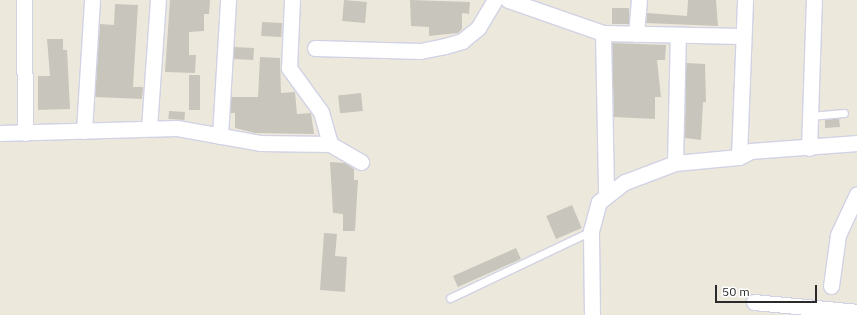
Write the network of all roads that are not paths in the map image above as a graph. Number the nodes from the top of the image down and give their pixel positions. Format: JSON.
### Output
{"nodes":[{"id":1,"x":24,"y":0,"type":"edge"},
{"id":2,"x":92,"y":0,"type":"edge"},
{"id":3,"x":158,"y":0,"type":"edge"},
{"id":4,"x":228,"y":0,"type":"edge"},
{"id":5,"x":292,"y":0,"type":"edge"},
{"id":6,"x":495,"y":0,"type":"edge"},
{"id":7,"x":508,"y":0,"type":"edge"},
{"id":8,"x":639,"y":0,"type":"edge"},
{"id":9,"x":745,"y":0,"type":"edge"},
{"id":10,"x":814,"y":0,"type":"edge"},
{"id":11,"x":603,"y":33,"type":"junction"},
{"id":12,"x":636,"y":34,"type":"junction"},
{"id":13,"x":678,"y":35,"type":"junction"},
{"id":14,"x":742,"y":36,"type":"junction"},
{"id":15,"x":316,"y":48,"type":"dead end"},
{"id":16,"x":844,"y":113,"type":"dead end"},
{"id":17,"x":810,"y":116,"type":"junction"},
{"id":18,"x":149,"y":128,"type":"junction"},
{"id":19,"x":84,"y":131,"type":"junction"},
{"id":20,"x":25,"y":132,"type":"junction"},
{"id":21,"x":0,"y":133,"type":"edge"},
{"id":22,"x":220,"y":136,"type":"junction"},
{"id":23,"x":857,"y":143,"type":"edge"},
{"id":24,"x":330,"y":144,"type":"junction"},
{"id":25,"x":809,"y":148,"type":"junction"},
{"id":26,"x":739,"y":157,"type":"junction"},
{"id":27,"x":362,"y":162,"type":"dead end"},
{"id":28,"x":676,"y":163,"type":"junction"},
{"id":29,"x":857,"y":194,"type":"edge"},
{"id":30,"x":606,"y":196,"type":"junction"},
{"id":31,"x":591,"y":231,"type":"junction"},
{"id":32,"x":831,"y":286,"type":"dead end"},
{"id":33,"x":450,"y":298,"type":"dead end"},
{"id":34,"x":754,"y":302,"type":"dead end"},
{"id":35,"x":826,"y":312,"type":"edge"},
{"id":36,"x":857,"y":312,"type":"edge"},
{"id":37,"x":592,"y":315,"type":"edge"}],
"edges":[{"from":1,"to":20,"type":"street"},
{"from":2,"to":19,"type":"street"},
{"from":3,"to":18,"type":"street"},
{"from":4,"to":22,"type":"street"},
{"from":5,"to":24,"type":"street"},
{"from":6,"to":15,"type":"street"},
{"from":7,"to":11,"type":"street"},
{"from":8,"to":12,"type":"street"},
{"from":9,"to":14,"type":"street"},
{"from":10,"to":17,"type":"street"},
{"from":11,"to":12,"type":"street"},
{"from":11,"to":30,"type":"street"},
{"from":12,"to":13,"type":"street"},
{"from":13,"to":14,"type":"street"},
{"from":13,"to":28,"type":"street"},
{"from":14,"to":26,"type":"street"},
{"from":16,"to":17,"type":"lane"},
{"from":17,"to":25,"type":"street"},
{"from":18,"to":19,"type":"street"},
{"from":18,"to":22,"type":"street"},
{"from":19,"to":20,"type":"street"},
{"from":20,"to":21,"type":"street"},
{"from":22,"to":24,"type":"street"},
{"from":23,"to":25,"type":"street"},
{"from":24,"to":27,"type":"street"},
{"from":25,"to":26,"type":"street"},
{"from":26,"to":28,"type":"street"},
{"from":28,"to":30,"type":"street"},
{"from":29,"to":32,"type":"street"},
{"from":30,"to":31,"type":"street"},
{"from":31,"to":33,"type":"lane"},
{"from":31,"to":37,"type":"street"},
{"from":34,"to":35,"type":"street"},
{"from":35,"to":36,"type":"street"}]}
